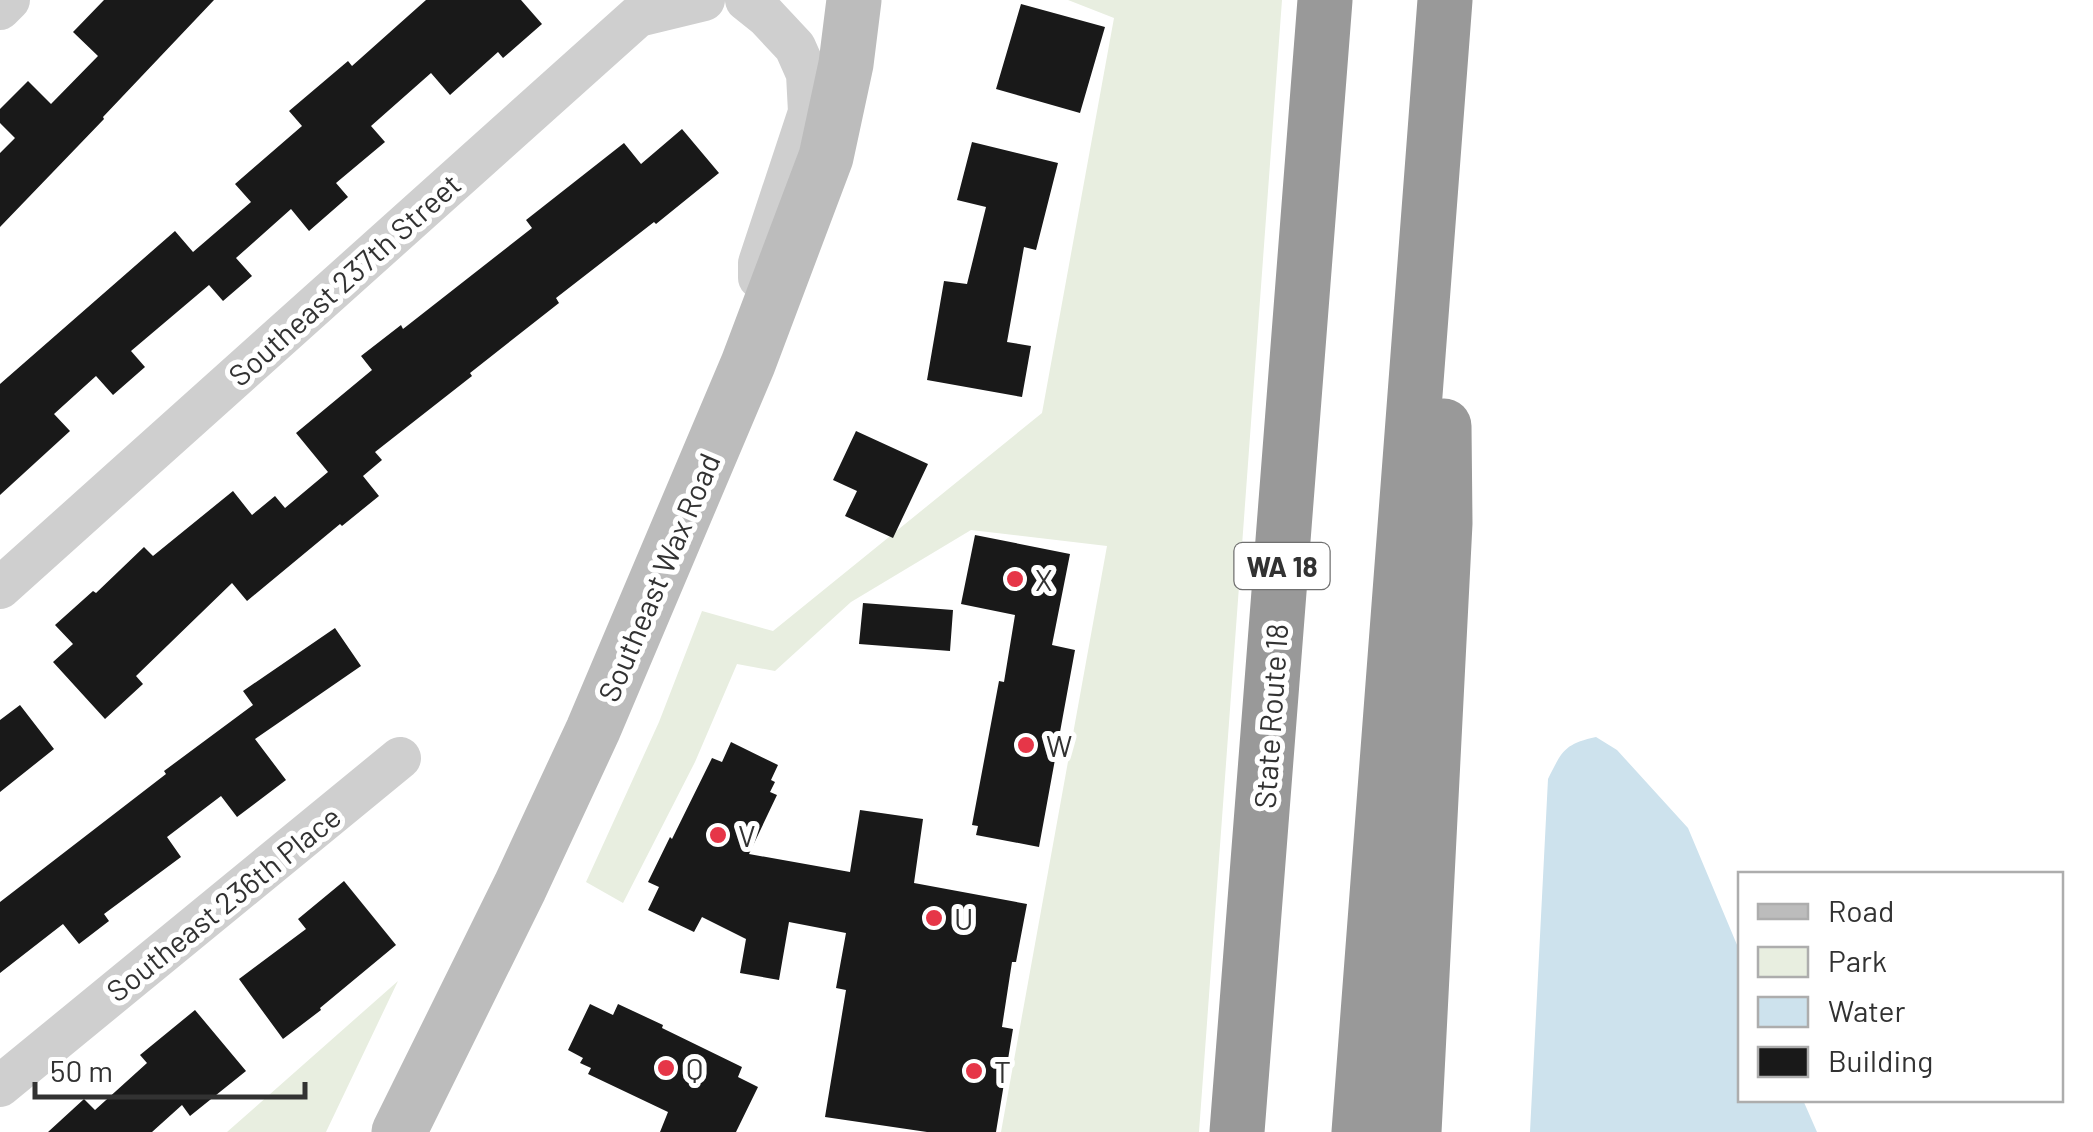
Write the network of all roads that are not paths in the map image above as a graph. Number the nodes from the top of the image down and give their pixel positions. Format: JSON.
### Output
{"nodes":[{"id":1,"x":8,"y":0,"type":"edge"},
{"id":2,"x":704,"y":0,"type":"edge"},
{"id":3,"x":746,"y":0,"type":"edge"},
{"id":4,"x":854,"y":0,"type":"edge"},
{"id":5,"x":1324,"y":0,"type":"edge"},
{"id":6,"x":0,"y":8,"type":"edge"},
{"id":7,"x":631,"y":8,"type":"edge"},
{"id":8,"x":1443,"y":22,"type":"edge"},
{"id":9,"x":760,"y":329,"type":"junction"},
{"id":10,"x":0,"y":588,"type":"edge"},
{"id":11,"x":400,"y":758,"type":"dead end"},
{"id":12,"x":0,"y":1086,"type":"edge"},
{"id":13,"x":399,"y":1132,"type":"edge"},
{"id":14,"x":1236,"y":1132,"type":"edge"},
{"id":15,"x":1358,"y":1132,"type":"edge"},
{"id":16,"x":1414,"y":1132,"type":"edge"}],
"edges":[{"from":1,"to":6,"type":"street"},
{"from":2,"to":7,"type":"street","name":"Southeast 237th Street"},
{"from":3,"to":9,"type":"street"},
{"from":4,"to":9,"type":"main road","name":"Southeast Wax Road"},
{"from":5,"to":14,"type":"highway","name":"State Route 18","number":"WA 18"},
{"from":7,"to":10,"type":"street","name":"Southeast 237th Street"},
{"from":8,"to":15,"type":"highway"},
{"from":8,"to":16,"type":"highway"},
{"from":9,"to":13,"type":"main road","name":"Southeast Wax Road"},
{"from":11,"to":12,"type":"street","name":"Southeast 236th Place"}]}
